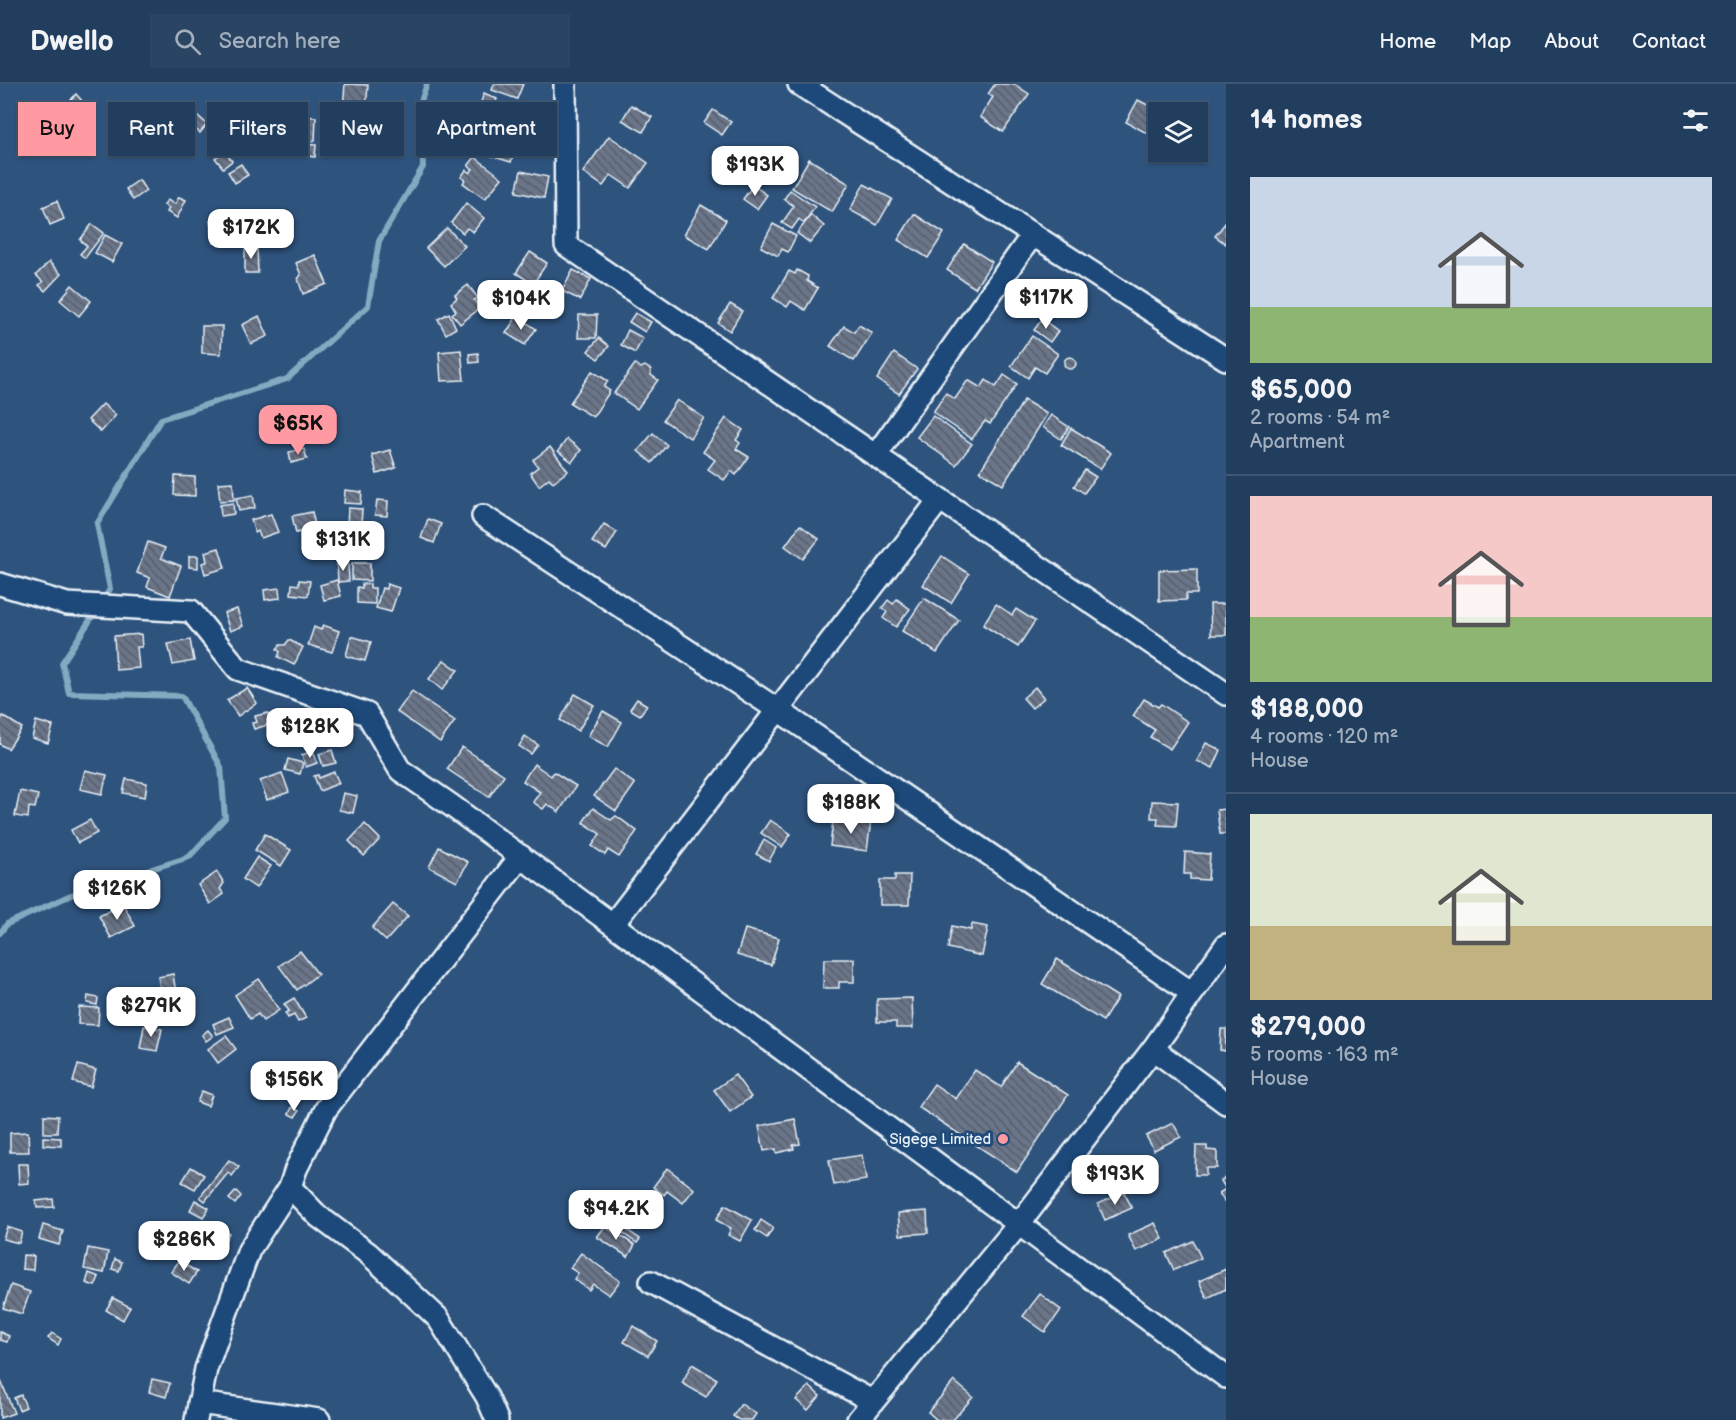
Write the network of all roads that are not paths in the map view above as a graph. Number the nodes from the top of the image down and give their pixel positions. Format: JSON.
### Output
{"nodes":[{"id":1,"x":565,"y":84,"type":"edge"},
{"id":2,"x":799,"y":84,"type":"edge"},
{"id":3,"x":1033,"y":234,"type":"junction"},
{"id":4,"x":1226,"y":359,"type":"edge"},
{"id":5,"x":876,"y":455,"type":"junction"},
{"id":6,"x":940,"y":499,"type":"junction"},
{"id":7,"x":483,"y":516,"type":"dead end"},
{"id":8,"x":0,"y":584,"type":"edge"},
{"id":9,"x":1226,"y":694,"type":"edge"},
{"id":10,"x":778,"y":710,"type":"junction"},
{"id":11,"x":521,"y":856,"type":"junction"},
{"id":12,"x":613,"y":924,"type":"junction"},
{"id":13,"x":1226,"y":945,"type":"edge"},
{"id":14,"x":1192,"y":993,"type":"junction"},
{"id":15,"x":1153,"y":1049,"type":"junction"},
{"id":16,"x":1226,"y":1103,"type":"edge"},
{"id":17,"x":290,"y":1187,"type":"junction"},
{"id":18,"x":1019,"y":1224,"type":"junction"},
{"id":19,"x":651,"y":1282,"type":"dead end"},
{"id":20,"x":1226,"y":1377,"type":"edge"},
{"id":21,"x":872,"y":1401,"type":"junction"},
{"id":22,"x":198,"y":1412,"type":"edge"},
{"id":23,"x":319,"y":1420,"type":"edge"},
{"id":24,"x":497,"y":1420,"type":"edge"},
{"id":25,"x":858,"y":1420,"type":"edge"}],
"edges":[{"from":1,"to":5,"type":"street"},
{"from":2,"to":3,"type":"street"},
{"from":3,"to":4,"type":"street"},
{"from":3,"to":5,"type":"street"},
{"from":5,"to":6,"type":"street"},
{"from":6,"to":9,"type":"street"},
{"from":6,"to":10,"type":"street"},
{"from":7,"to":10,"type":"street"},
{"from":8,"to":11,"type":"street"},
{"from":10,"to":12,"type":"street"},
{"from":10,"to":14,"type":"street"},
{"from":11,"to":12,"type":"street"},
{"from":11,"to":17,"type":"street"},
{"from":12,"to":18,"type":"street"},
{"from":13,"to":14,"type":"street"},
{"from":14,"to":15,"type":"street"},
{"from":15,"to":16,"type":"street"},
{"from":15,"to":18,"type":"street"},
{"from":17,"to":22,"type":"street"},
{"from":17,"to":24,"type":"street"},
{"from":18,"to":20,"type":"street"},
{"from":18,"to":21,"type":"street"},
{"from":19,"to":21,"type":"street"},
{"from":21,"to":25,"type":"street"},
{"from":22,"to":23,"type":"street"}]}
